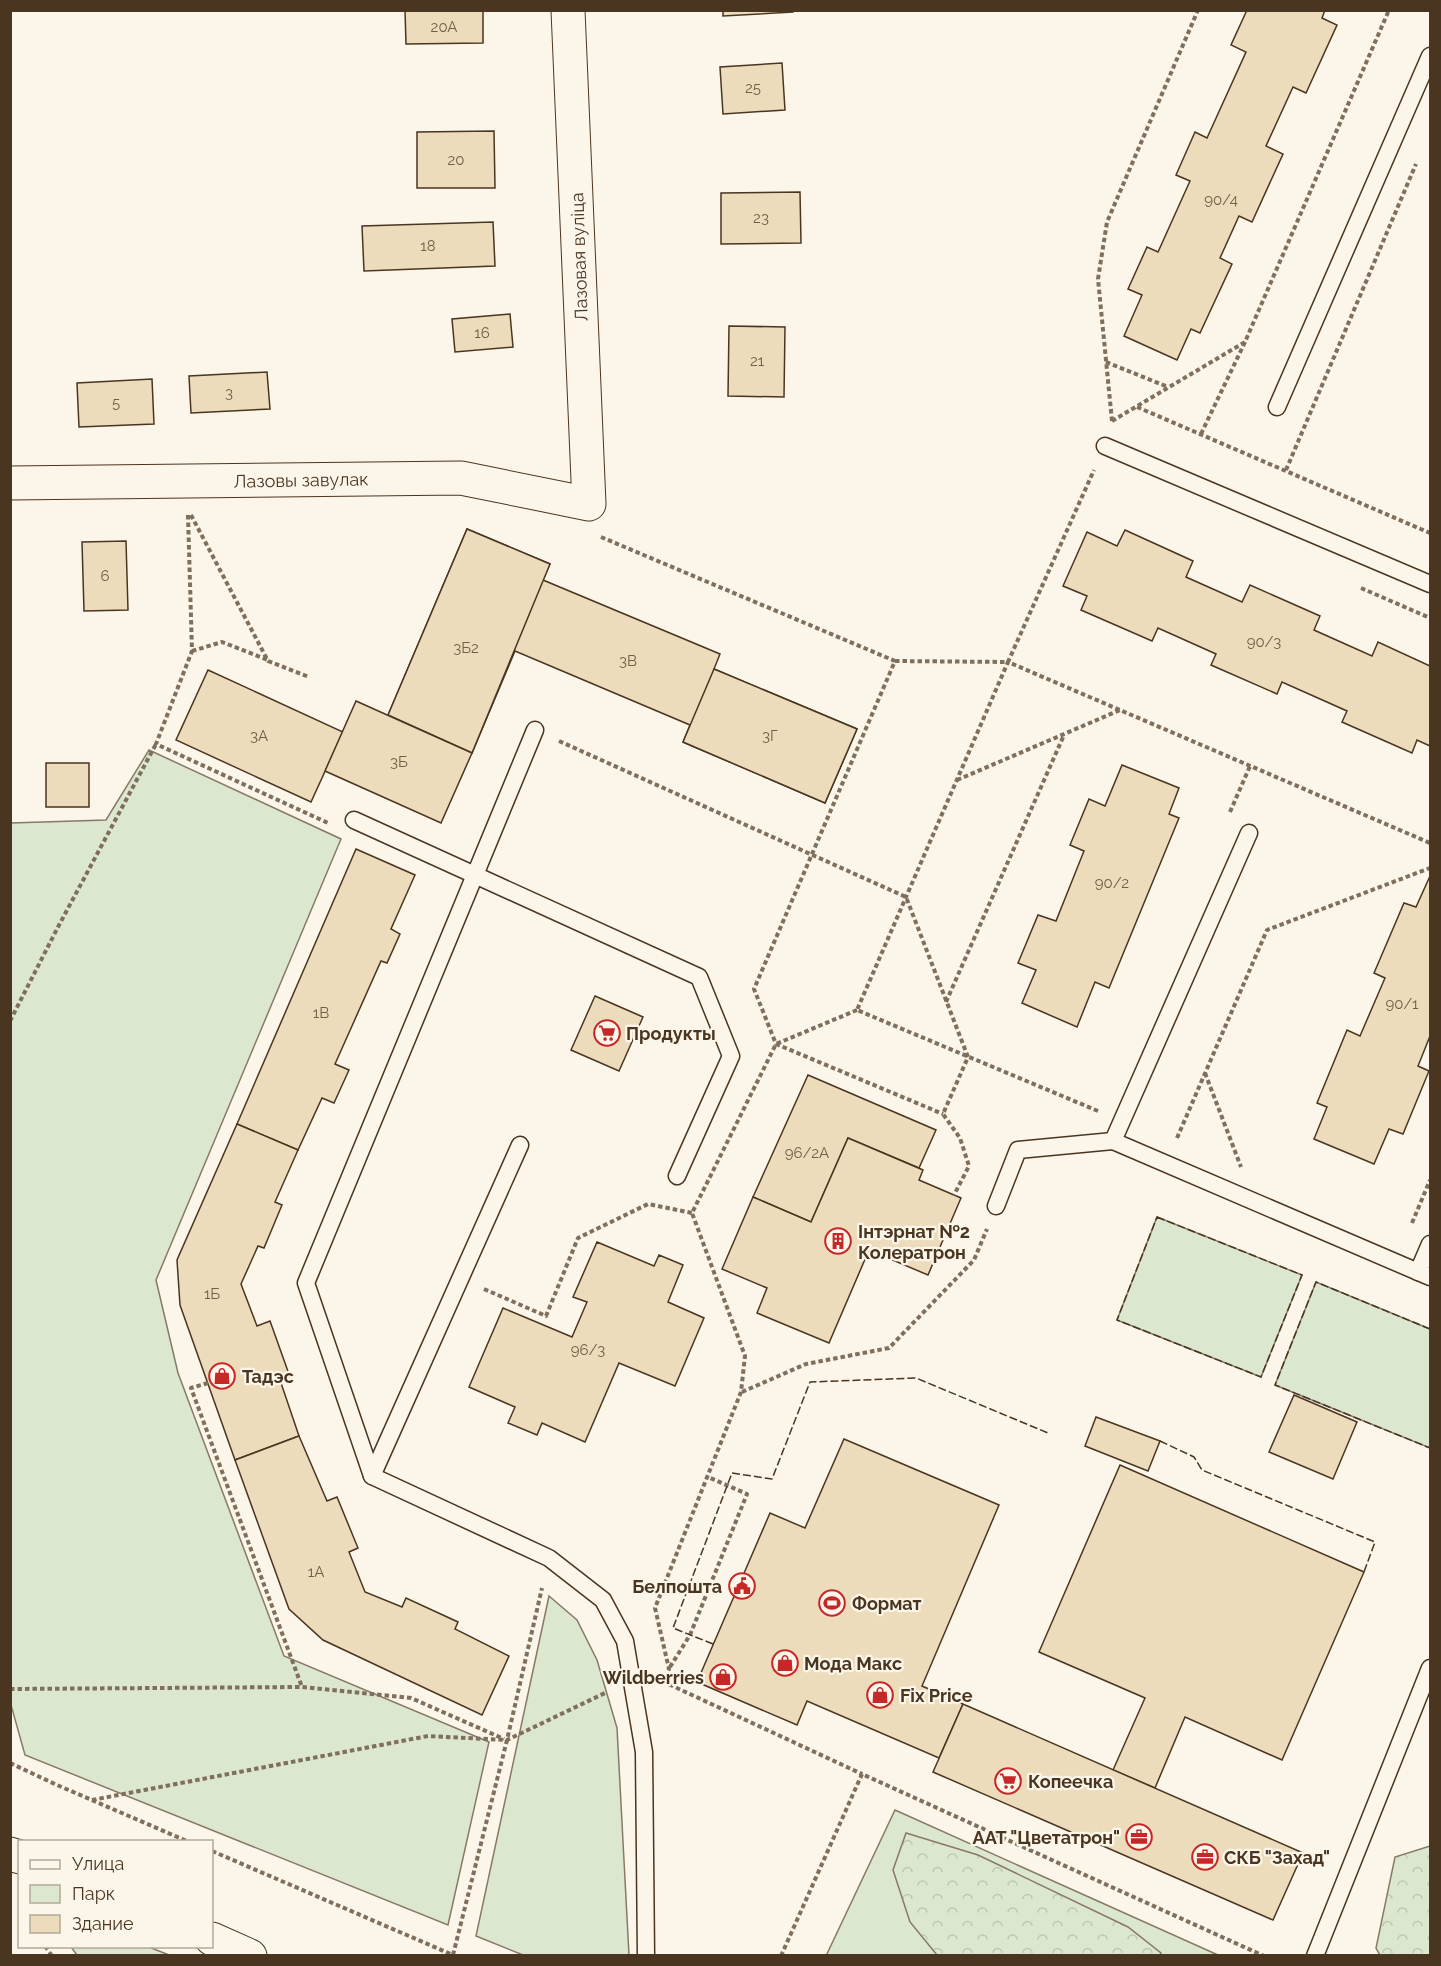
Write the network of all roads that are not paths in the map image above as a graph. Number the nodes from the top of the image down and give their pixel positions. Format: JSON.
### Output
{"nodes":[{"id":1,"x":568,"y":10,"type":"edge"},
{"id":2,"x":1431,"y":56,"type":"edge"},
{"id":3,"x":1277,"y":407,"type":"dead end"},
{"id":4,"x":1105,"y":446,"type":"road end"},
{"id":5,"x":10,"y":483,"type":"edge"},
{"id":6,"x":590,"y":518,"type":"joint"},
{"id":7,"x":1431,"y":584,"type":"edge"},
{"id":8,"x":535,"y":730,"type":"road end"},
{"id":9,"x":354,"y":820,"type":"road end"},
{"id":10,"x":1249,"y":832,"type":"dead end"},
{"id":11,"x":475,"y":874,"type":"junction"},
{"id":12,"x":1113,"y":1141,"type":"junction"},
{"id":13,"x":520,"y":1145,"type":"dead end"},
{"id":14,"x":677,"y":1176,"type":"dead end"},
{"id":15,"x":996,"y":1206,"type":"road end"},
{"id":16,"x":1429,"y":1248,"type":"edge"},
{"id":17,"x":1424,"y":1274,"type":"edge"},
{"id":18,"x":372,"y":1476,"type":"junction"},
{"id":19,"x":1431,"y":1668,"type":"edge"},
{"id":20,"x":213,"y":1939,"type":"edge"},
{"id":21,"x":250,"y":1956,"type":"edge"},
{"id":22,"x":646,"y":1956,"type":"edge"},
{"id":23,"x":1315,"y":1956,"type":"edge"}],
"edges":[{"from":1,"to":6,"type":"street","name":"Лазовая вуліца"},
{"from":2,"to":3,"type":"lane"},
{"from":4,"to":7,"type":"lane"},
{"from":5,"to":6,"type":"street","name":"Лазовы завулак"},
{"from":8,"to":11,"type":"lane"},
{"from":9,"to":11,"type":"lane"},
{"from":10,"to":12,"type":"lane"},
{"from":11,"to":14,"type":"lane"},
{"from":11,"to":18,"type":"lane"},
{"from":12,"to":15,"type":"lane"},
{"from":12,"to":17,"type":"lane"},
{"from":13,"to":18,"type":"lane"},
{"from":16,"to":17,"type":"lane"},
{"from":18,"to":22,"type":"lane"},
{"from":19,"to":23,"type":"lane"},
{"from":20,"to":21,"type":"street"}]}
